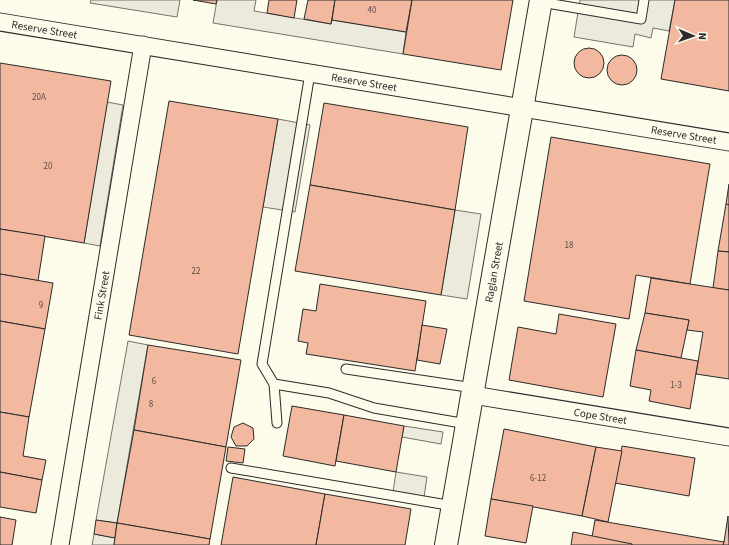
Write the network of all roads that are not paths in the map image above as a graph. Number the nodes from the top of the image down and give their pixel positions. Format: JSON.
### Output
{"nodes":[{"id":1,"x":644,"y":0,"type":"edge"},
{"id":2,"x":541,"y":1,"type":"edge"},
{"id":3,"x":0,"y":22,"type":"edge"},
{"id":4,"x":143,"y":45,"type":"junction"},
{"id":5,"x":310,"y":73,"type":"junction"},
{"id":6,"x":522,"y":108,"type":"junction"},
{"id":7,"x":729,"y":142,"type":"edge"},
{"id":8,"x":346,"y":369,"type":"dead end"},
{"id":9,"x":274,"y":384,"type":"junction"},
{"id":10,"x":473,"y":392,"type":"junction"},
{"id":11,"x":277,"y":423,"type":"dead end"},
{"id":12,"x":467,"y":424,"type":"junction"},
{"id":13,"x":729,"y":437,"type":"edge"},
{"id":14,"x":231,"y":468,"type":"dead end"},
{"id":15,"x":453,"y":506,"type":"junction"},
{"id":16,"x":60,"y":545,"type":"edge"},
{"id":17,"x":446,"y":545,"type":"edge"}],
"edges":[{"from":1,"to":2,"type":"lane"},
{"from":2,"to":6,"type":"street","name":"Raglan Street"},
{"from":3,"to":4,"type":"street","name":"Reserve Street"},
{"from":4,"to":5,"type":"street","name":"Reserve Street"},
{"from":4,"to":16,"type":"street","name":"Fink Street"},
{"from":5,"to":6,"type":"street","name":"Reserve Street"},
{"from":5,"to":9,"type":"lane"},
{"from":6,"to":7,"type":"street","name":"Reserve Street"},
{"from":6,"to":10,"type":"street","name":"Raglan Street"},
{"from":8,"to":10,"type":"lane"},
{"from":9,"to":11,"type":"lane"},
{"from":9,"to":12,"type":"lane"},
{"from":10,"to":12,"type":"street","name":"Raglan Street"},
{"from":10,"to":13,"type":"street","name":"Cope Street"},
{"from":12,"to":15,"type":"street","name":"Raglan Street"},
{"from":14,"to":15,"type":"lane"},
{"from":15,"to":17,"type":"street","name":"Raglan Street"}]}
